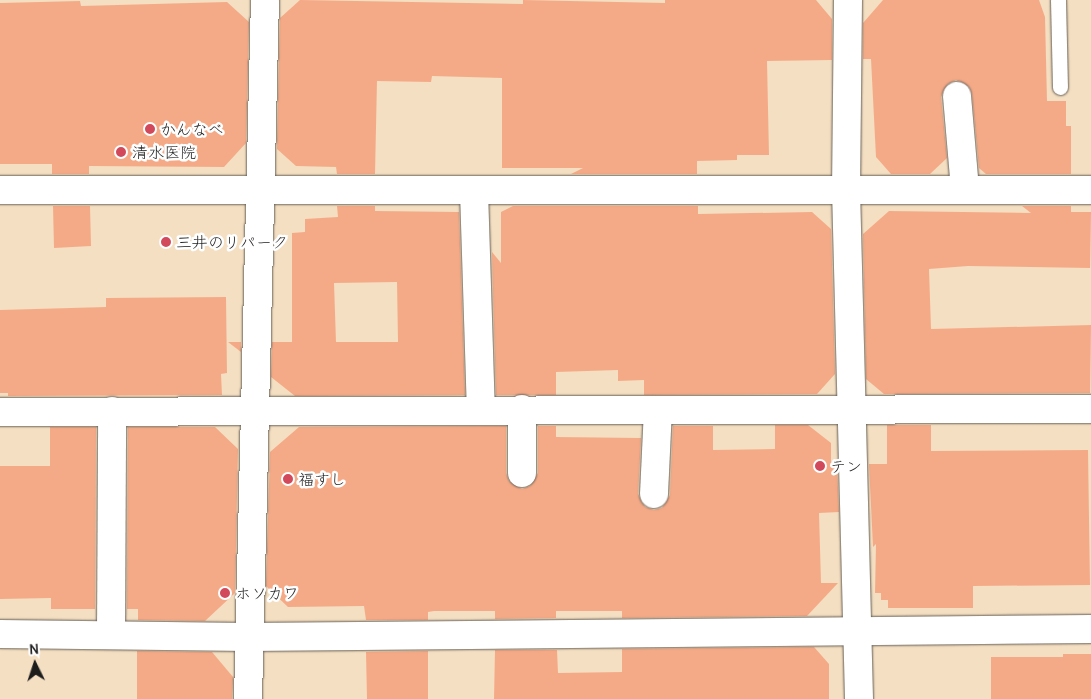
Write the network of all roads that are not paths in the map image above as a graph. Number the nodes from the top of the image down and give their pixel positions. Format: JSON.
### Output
{"nodes":[{"id":1,"x":265,"y":0,"type":"edge"},
{"id":2,"x":848,"y":0,"type":"edge"},
{"id":3,"x":1058,"y":0,"type":"edge"},
{"id":4,"x":1060,"y":87,"type":"dead end"},
{"id":5,"x":957,"y":96,"type":"dead end"},
{"id":6,"x":846,"y":189,"type":"junction"},
{"id":7,"x":965,"y":189,"type":"junction"},
{"id":8,"x":0,"y":190,"type":"edge"},
{"id":9,"x":1091,"y":190,"type":"edge"},
{"id":10,"x":262,"y":191,"type":"junction"},
{"id":11,"x":474,"y":191,"type":"junction"},
{"id":12,"x":481,"y":409,"type":"junction"},
{"id":13,"x":522,"y":409,"type":"junction"},
{"id":14,"x":852,"y":409,"type":"junction"},
{"id":15,"x":1091,"y":409,"type":"edge"},
{"id":16,"x":658,"y":410,"type":"junction"},
{"id":17,"x":112,"y":411,"type":"junction"},
{"id":18,"x":254,"y":411,"type":"junction"},
{"id":19,"x":0,"y":412,"type":"edge"},
{"id":20,"x":522,"y":473,"type":"dead end"},
{"id":21,"x":654,"y":494,"type":"dead end"},
{"id":22,"x":859,"y":629,"type":"junction"},
{"id":23,"x":1091,"y":629,"type":"edge"},
{"id":24,"x":0,"y":634,"type":"edge"},
{"id":25,"x":111,"y":635,"type":"junction"},
{"id":26,"x":248,"y":637,"type":"junction"},
{"id":27,"x":248,"y":699,"type":"edge"},
{"id":28,"x":859,"y":699,"type":"edge"}],
"edges":[{"from":1,"to":10,"type":"street"},
{"from":2,"to":6,"type":"street"},
{"from":3,"to":4,"type":"lane"},
{"from":5,"to":7,"type":"street"},
{"from":6,"to":7,"type":"street"},
{"from":6,"to":11,"type":"street"},
{"from":6,"to":14,"type":"street"},
{"from":7,"to":9,"type":"street"},
{"from":8,"to":10,"type":"street"},
{"from":10,"to":11,"type":"street"},
{"from":10,"to":18,"type":"street"},
{"from":11,"to":12,"type":"street"},
{"from":12,"to":13,"type":"street"},
{"from":12,"to":18,"type":"street"},
{"from":13,"to":16,"type":"street"},
{"from":13,"to":20,"type":"street"},
{"from":14,"to":15,"type":"street"},
{"from":14,"to":16,"type":"street"},
{"from":14,"to":22,"type":"street"},
{"from":16,"to":21,"type":"street"},
{"from":17,"to":18,"type":"street"},
{"from":17,"to":19,"type":"street"},
{"from":17,"to":25,"type":"street"},
{"from":18,"to":26,"type":"street"},
{"from":22,"to":23,"type":"street"},
{"from":22,"to":26,"type":"street"},
{"from":22,"to":28,"type":"street"},
{"from":24,"to":25,"type":"street"},
{"from":25,"to":26,"type":"street"},
{"from":26,"to":27,"type":"street"}]}
